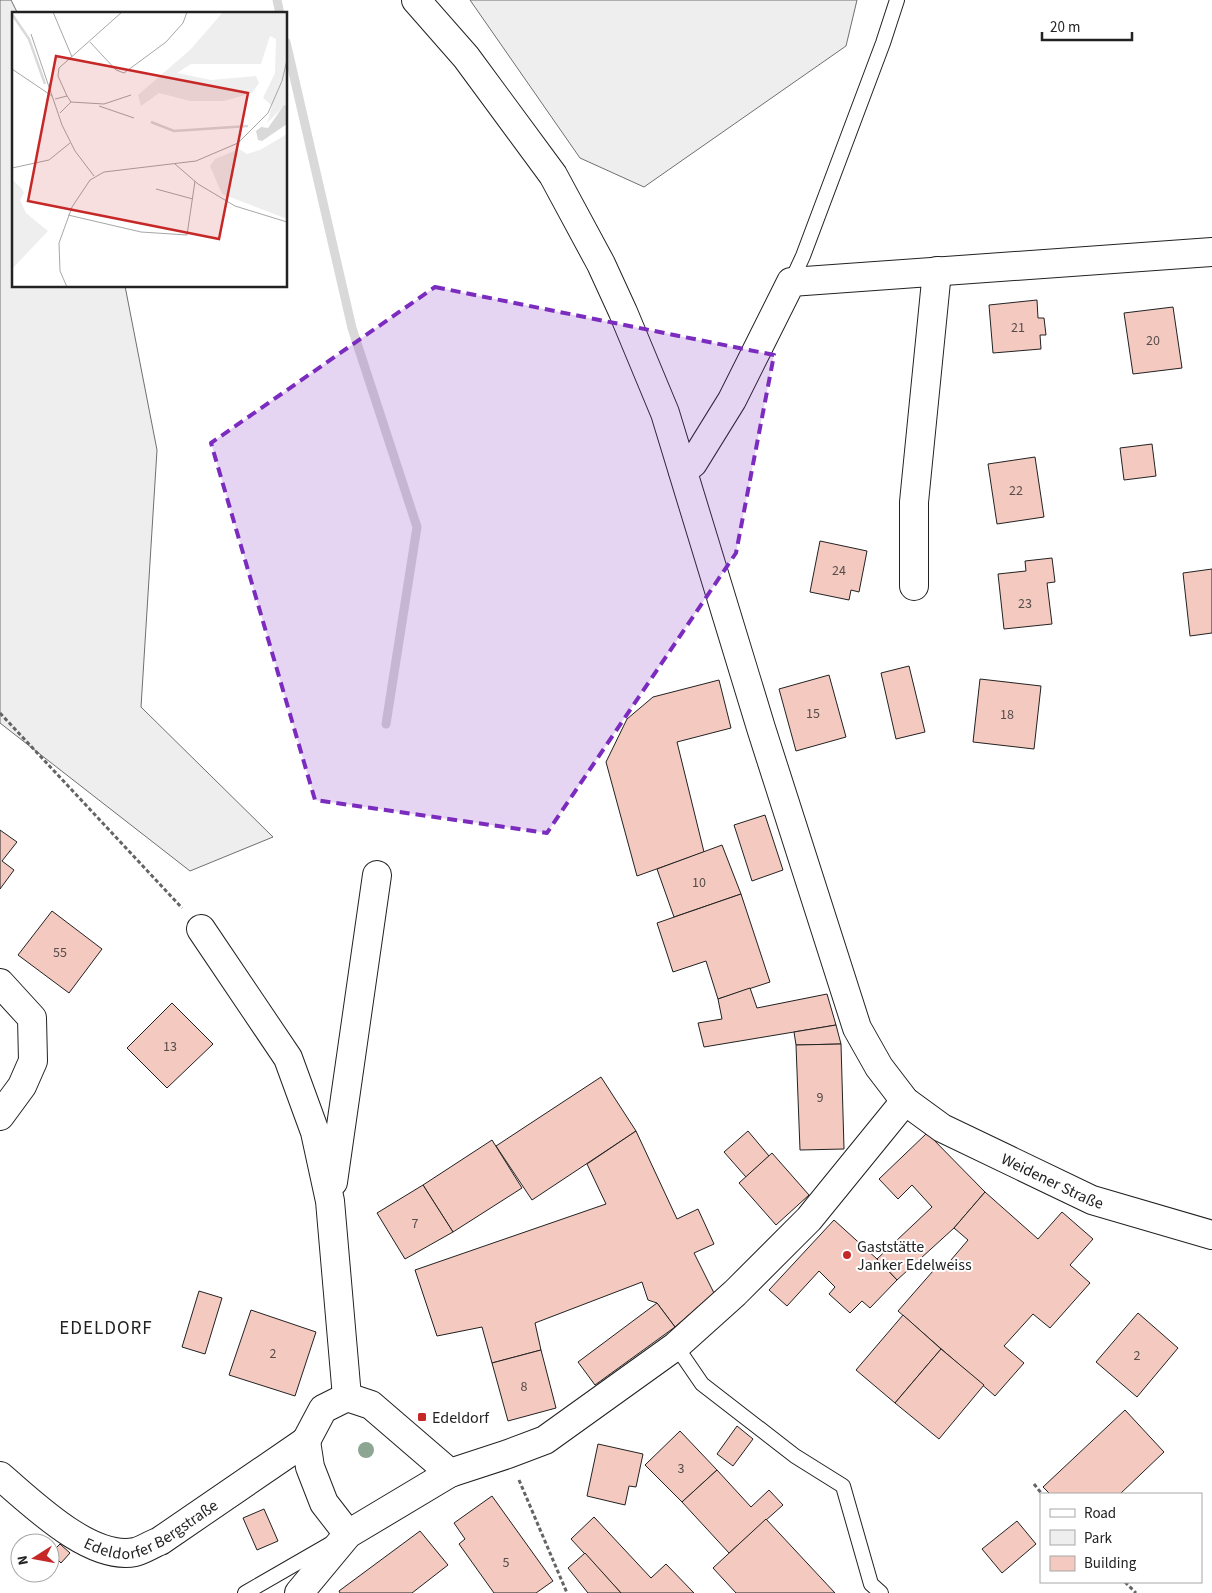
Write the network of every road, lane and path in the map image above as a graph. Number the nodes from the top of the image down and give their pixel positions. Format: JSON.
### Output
{"nodes":[{"id":1,"x":416,"y":0,"type":"edge"},
{"id":2,"x":897,"y":0,"type":"edge"},
{"id":3,"x":1212,"y":252,"type":"edge"},
{"id":4,"x":937,"y":271,"type":"junction"},
{"id":5,"x":791,"y":282,"type":"junction"},
{"id":6,"x":683,"y":472,"type":"junction"},
{"id":7,"x":914,"y":586,"type":"dead end"},
{"id":8,"x":0,"y":712,"type":"edge"},
{"id":9,"x":377,"y":875,"type":"dead end"},
{"id":10,"x":201,"y":928,"type":"joint"},
{"id":11,"x":0,"y":983,"type":"edge"},
{"id":12,"x":905,"y":1101,"type":"junction"},
{"id":13,"x":0,"y":1116,"type":"edge"},
{"id":14,"x":330,"y":1201,"type":"junction"},
{"id":15,"x":1212,"y":1235,"type":"edge"},
{"id":16,"x":676,"y":1346,"type":"junction"},
{"id":17,"x":347,"y":1397,"type":"junction"},
{"id":18,"x":306,"y":1441,"type":"junction"},
{"id":19,"x":508,"y":1454,"type":"junction"},
{"id":20,"x":450,"y":1473,"type":"junction"},
{"id":21,"x":0,"y":1476,"type":"edge"},
{"id":22,"x":1034,"y":1484,"type":"dead end"},
{"id":23,"x":1041,"y":1493,"type":"edge"},
{"id":24,"x":348,"y":1534,"type":"junction"},
{"id":25,"x":1126,"y":1583,"type":"edge"},
{"id":26,"x":246,"y":1593,"type":"edge"},
{"id":27,"x":299,"y":1593,"type":"edge"},
{"id":28,"x":567,"y":1593,"type":"edge"},
{"id":29,"x":881,"y":1593,"type":"edge"},
{"id":30,"x":1136,"y":1593,"type":"edge"}],
"edges":[{"from":1,"to":6,"type":"street","name":"Weidener Straße"},
{"from":2,"to":5,"type":"lane"},
{"from":3,"to":4,"type":"street"},
{"from":4,"to":5,"type":"street"},
{"from":4,"to":7,"type":"street"},
{"from":5,"to":6,"type":"street"},
{"from":6,"to":12,"type":"street","name":"Weidener Straße"},
{"from":8,"to":10,"type":"path"},
{"from":9,"to":14,"type":"street"},
{"from":10,"to":14,"type":"street"},
{"from":11,"to":13,"type":"street"},
{"from":12,"to":15,"type":"street","name":"Weidener Straße"},
{"from":12,"to":16,"type":"street"},
{"from":14,"to":17,"type":"street"},
{"from":16,"to":19,"type":"street"},
{"from":16,"to":29,"type":"lane"},
{"from":17,"to":18,"type":"street","name":"Edeldorfer Bergstraße"},
{"from":17,"to":20,"type":"street"},
{"from":18,"to":21,"type":"street","name":"Edeldorfer Bergstraße"},
{"from":18,"to":24,"type":"street"},
{"from":19,"to":20,"type":"street"},
{"from":19,"to":28,"type":"path"},
{"from":20,"to":24,"type":"street"},
{"from":22,"to":23,"type":"path"},
{"from":24,"to":26,"type":"lane"},
{"from":24,"to":27,"type":"street"},
{"from":25,"to":30,"type":"path"}]}
